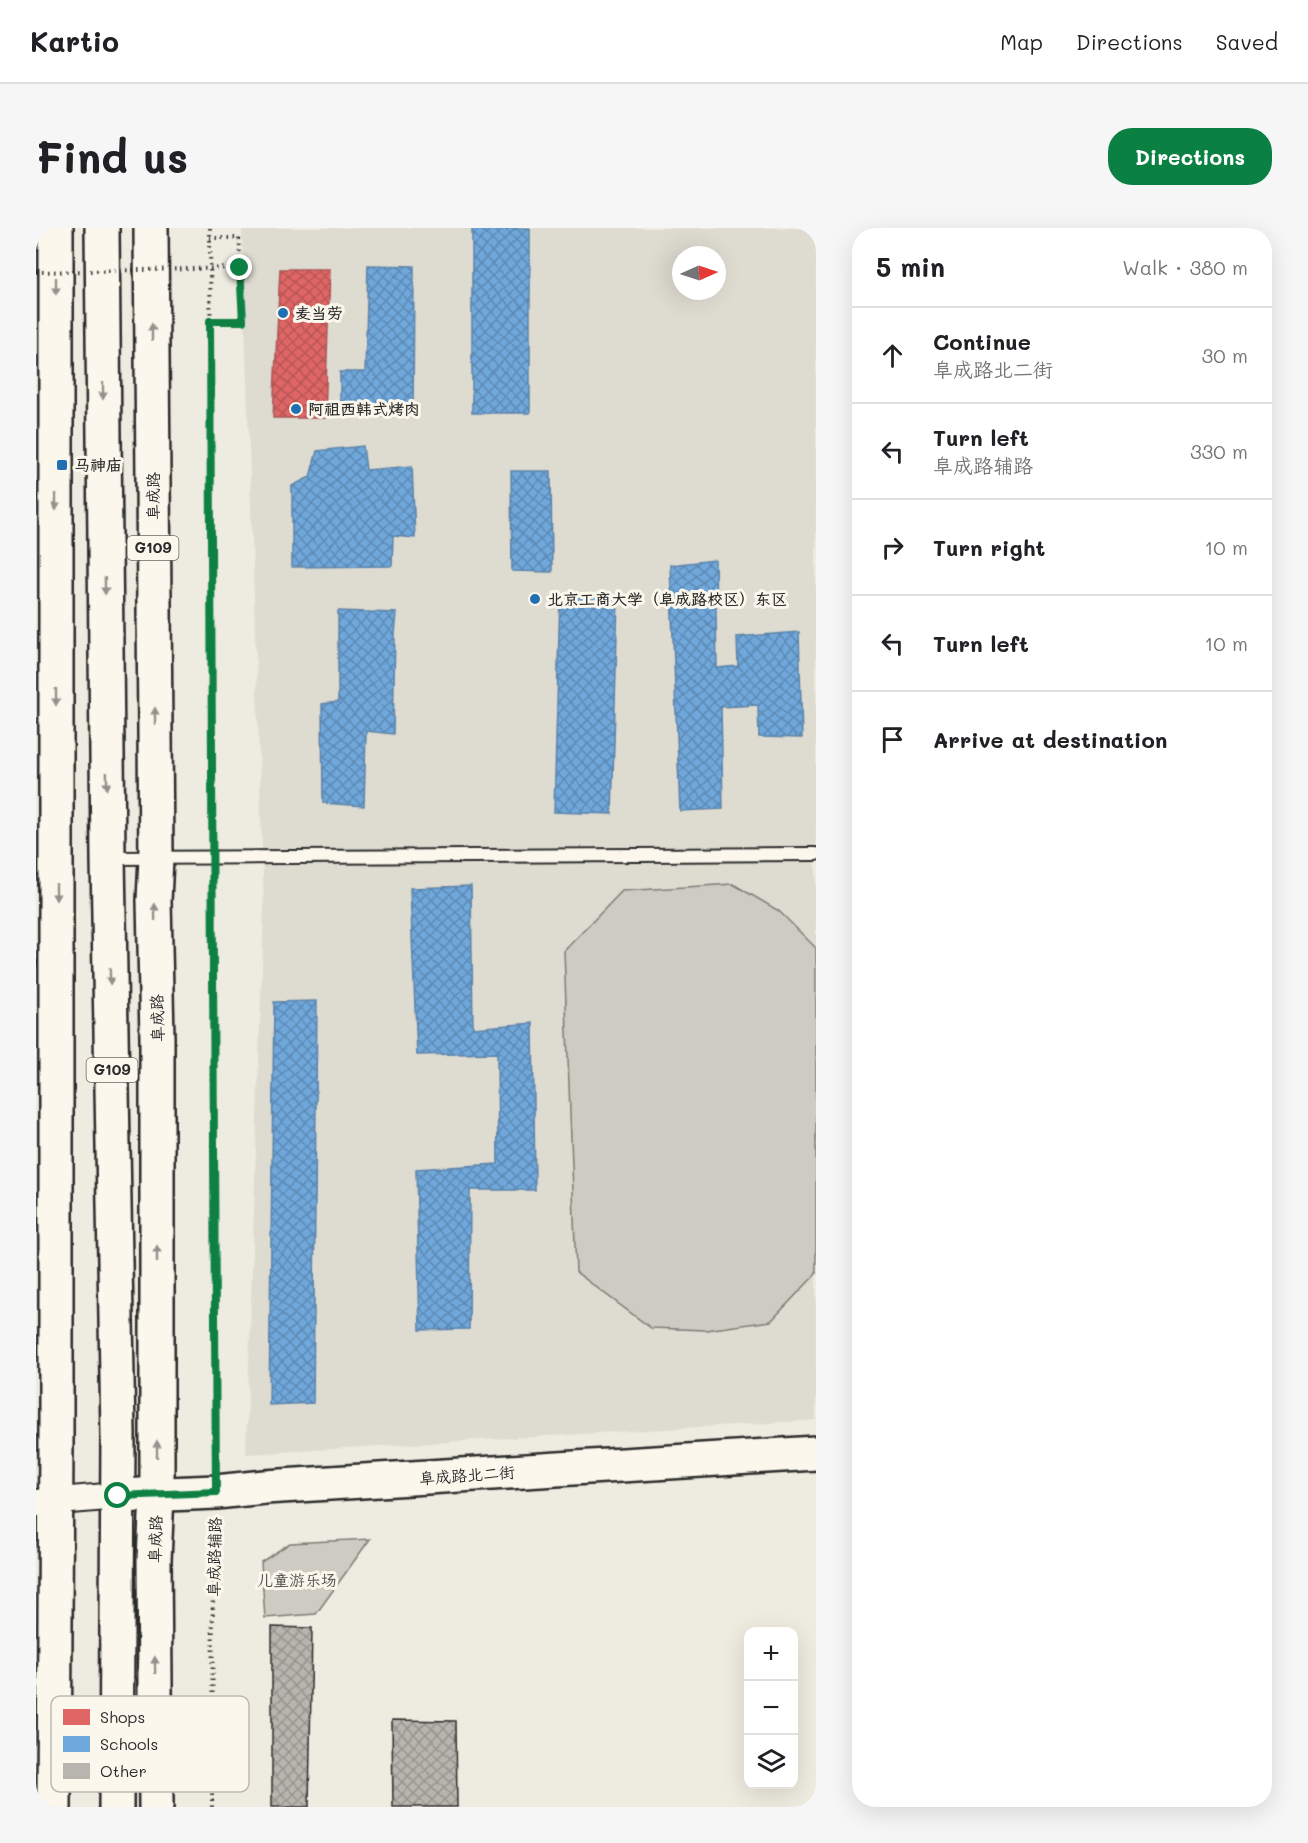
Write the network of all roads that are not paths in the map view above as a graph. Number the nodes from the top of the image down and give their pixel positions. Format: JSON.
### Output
{"nodes":[{"id":1,"x":56,"y":228,"type":"edge"},
{"id":2,"x":79,"y":228,"type":"edge"},
{"id":3,"x":102,"y":228,"type":"edge"},
{"id":4,"x":152,"y":231,"type":"edge"},
{"id":5,"x":102,"y":333,"type":"junction"},
{"id":6,"x":816,"y":854,"type":"edge"},
{"id":7,"x":108,"y":858,"type":"junction"},
{"id":8,"x":156,"y":858,"type":"junction"},
{"id":9,"x":816,"y":1453,"type":"edge"},
{"id":10,"x":157,"y":1495,"type":"junction"},
{"id":11,"x":118,"y":1496,"type":"junction"},
{"id":12,"x":46,"y":1502,"type":"edge"},
{"id":13,"x":51,"y":1696,"type":"edge"},
{"id":14,"x":117,"y":1696,"type":"edge"},
{"id":15,"x":155,"y":1696,"type":"edge"},
{"id":16,"x":54,"y":1792,"type":"edge"},
{"id":17,"x":116,"y":1792,"type":"edge"},
{"id":18,"x":156,"y":1792,"type":"edge"},
{"id":19,"x":54,"y":1807,"type":"edge"},
{"id":20,"x":116,"y":1807,"type":"edge"},
{"id":21,"x":156,"y":1807,"type":"edge"}],
"edges":[{"from":1,"to":12,"type":"main road","one_way":true},
{"from":2,"to":5,"type":"main road"},
{"from":3,"to":5,"type":"main road","number":"G109"},
{"from":8,"to":4,"type":"main road","name":"阜成路","number":"G109","one_way":true},
{"from":5,"to":7,"type":"main road","number":"G109","one_way":true},
{"from":6,"to":8,"type":"lane"},
{"from":7,"to":8,"type":"lane"},
{"from":7,"to":11,"type":"main road","number":"G109","one_way":true},
{"from":10,"to":8,"type":"main road","name":"阜成路","number":"G109","one_way":true},
{"from":9,"to":10,"type":"main road","name":"阜成路北二街"},
{"from":10,"to":11,"type":"main road","name":"阜成路北二街"},
{"from":15,"to":10,"type":"main road","name":"阜成路","number":"G109","one_way":true},
{"from":11,"to":12,"type":"street"},
{"from":11,"to":14,"type":"main road","number":"G109"},
{"from":12,"to":13,"type":"main road"},
{"from":16,"to":19,"type":"main road"},
{"from":17,"to":20,"type":"main road","number":"G109"},
{"from":21,"to":18,"type":"main road","name":"阜成路","number":"G109","one_way":true}]}
